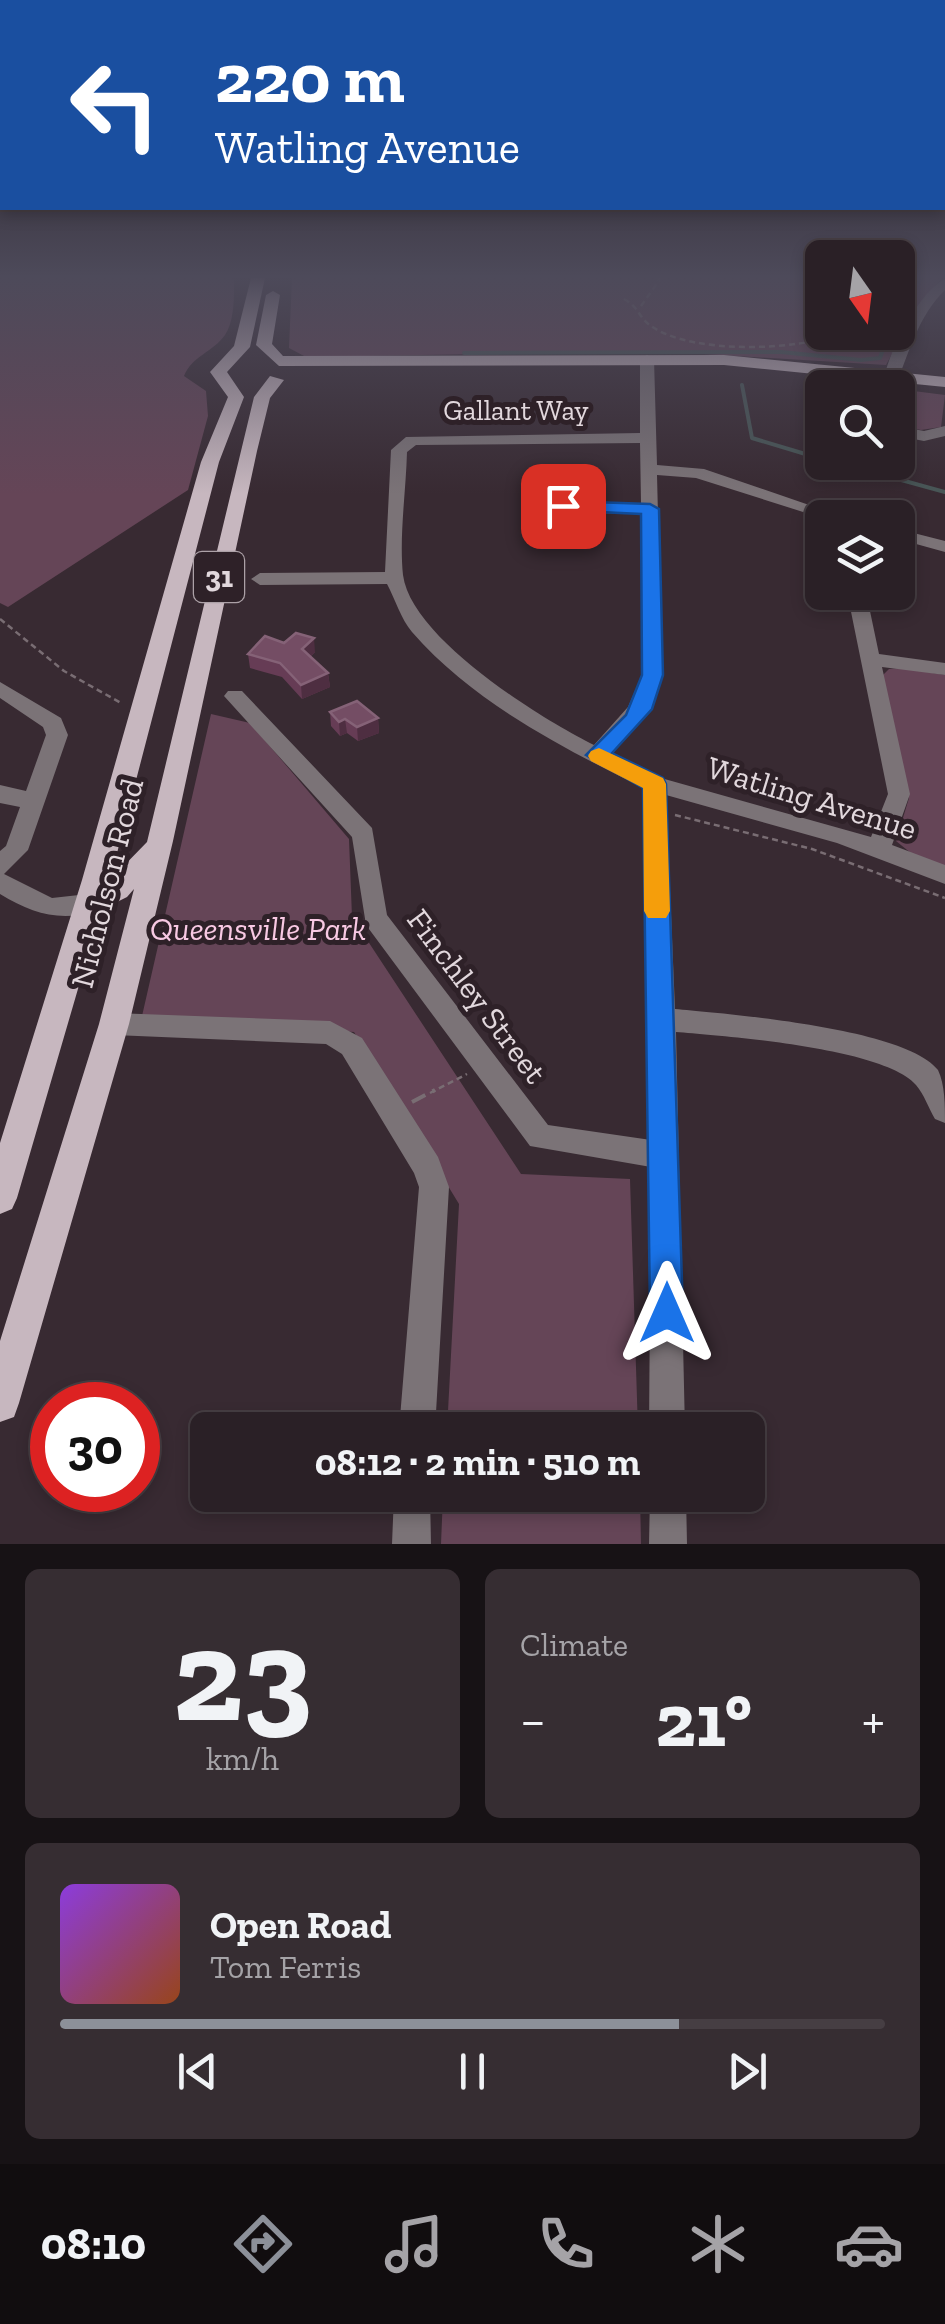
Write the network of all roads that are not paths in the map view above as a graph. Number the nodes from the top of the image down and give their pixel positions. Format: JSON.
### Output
{"nodes":[{"id":1,"x":240,"y":350,"type":"edge"},
{"id":2,"x":267,"y":350,"type":"edge"},
{"id":3,"x":647,"y":364,"type":"junction"},
{"id":4,"x":278,"y":370,"type":"junction"},
{"id":5,"x":847,"y":370,"type":"edge"},
{"id":6,"x":225,"y":374,"type":"junction"},
{"id":7,"x":915,"y":377,"type":"edge"},
{"id":8,"x":805,"y":381,"type":"edge"},
{"id":9,"x":915,"y":381,"type":"edge"},
{"id":10,"x":945,"y":382,"type":"edge"},
{"id":11,"x":945,"y":392,"type":"edge"},
{"id":12,"x":945,"y":431,"type":"edge"},
{"id":13,"x":915,"y":435,"type":"edge"},
{"id":14,"x":646,"y":438,"type":"junction"},
{"id":15,"x":651,"y":469,"type":"junction"},
{"id":16,"x":805,"y":507,"type":"edge"},
{"id":17,"x":540,"y":508,"type":"dead end"},
{"id":18,"x":650,"y":509,"type":"junction"},
{"id":19,"x":915,"y":539,"type":"edge"},
{"id":20,"x":945,"y":547,"type":"edge"},
{"id":21,"x":394,"y":578,"type":"junction"},
{"id":22,"x":260,"y":579,"type":"dead end"},
{"id":23,"x":860,"y":610,"type":"edge"},
{"id":24,"x":871,"y":659,"type":"junction"},
{"id":25,"x":945,"y":669,"type":"edge"},
{"id":26,"x":0,"y":689,"type":"edge"},
{"id":27,"x":235,"y":696,"type":"dead end"},
{"id":28,"x":597,"y":755,"type":"junction"},
{"id":29,"x":0,"y":793,"type":"edge"},
{"id":30,"x":655,"y":798,"type":"junction"},
{"id":31,"x":36,"y":799,"type":"junction"},
{"id":32,"x":160,"y":841,"type":"junction"},
{"id":33,"x":878,"y":848,"type":"junction"},
{"id":34,"x":0,"y":866,"type":"edge"},
{"id":35,"x":945,"y":875,"type":"edge"},
{"id":36,"x":0,"y":882,"type":"edge"},
{"id":37,"x":88,"y":904,"type":"junction"},
{"id":38,"x":136,"y":939,"type":"junction"},
{"id":39,"x":660,"y":1018,"type":"junction"},
{"id":40,"x":114,"y":1024,"type":"junction"},
{"id":41,"x":945,"y":1110,"type":"edge"},
{"id":42,"x":666,"y":1156,"type":"junction"},
{"id":43,"x":0,"y":1198,"type":"edge"},
{"id":44,"x":0,"y":1403,"type":"edge"},
{"id":45,"x":418,"y":1412,"type":"edge"},
{"id":46,"x":668,"y":1412,"type":"edge"},
{"id":47,"x":411,"y":1512,"type":"edge"},
{"id":48,"x":668,"y":1512,"type":"edge"},
{"id":49,"x":410,"y":1543,"type":"edge"},
{"id":50,"x":668,"y":1544,"type":"edge"}],
"edges":[{"from":1,"to":6,"type":"main road","name":"Nicholson Road","number":"31"},
{"from":2,"to":4,"type":"main road"},
{"from":3,"to":4,"type":"main road"},
{"from":3,"to":5,"type":"main road"},
{"from":3,"to":8,"type":"main road"},
{"from":3,"to":14,"type":"street"},
{"from":4,"to":6,"type":"main road"},
{"from":4,"to":6,"type":"main road"},
{"from":4,"to":32,"type":"main road","name":"Nicholson Road","number":"31"},
{"from":6,"to":37,"type":"main road","name":"Nicholson Road","number":"31"},
{"from":7,"to":10,"type":"main road"},
{"from":9,"to":11,"type":"main road"},
{"from":12,"to":13,"type":"street"},
{"from":14,"to":15,"type":"street"},
{"from":14,"to":21,"type":"street","name":"Gallant Way"},
{"from":15,"to":16,"type":"street"},
{"from":15,"to":18,"type":"street"},
{"from":17,"to":18,"type":"street"},
{"from":18,"to":28,"type":"street"},
{"from":19,"to":20,"type":"street"},
{"from":21,"to":22,"type":"street"},
{"from":21,"to":28,"type":"street","name":"Watling Avenue"},
{"from":23,"to":24,"type":"street"},
{"from":24,"to":25,"type":"street"},
{"from":24,"to":33,"type":"street"},
{"from":26,"to":31,"type":"street"},
{"from":27,"to":42,"type":"street","name":"Finchley Street"},
{"from":28,"to":30,"type":"street","name":"Watling Avenue"},
{"from":29,"to":31,"type":"street"},
{"from":30,"to":33,"type":"street","name":"Watling Avenue"},
{"from":30,"to":39,"type":"street"},
{"from":31,"to":34,"type":"street"},
{"from":32,"to":37,"type":"main road"},
{"from":32,"to":38,"type":"main road","name":"Nicholson Road","number":"31"},
{"from":33,"to":35,"type":"street","name":"Watling Avenue"},
{"from":36,"to":37,"type":"street"},
{"from":37,"to":38,"type":"main road"},
{"from":37,"to":43,"type":"main road","name":"Nicholson Road","number":"31"},
{"from":38,"to":40,"type":"main road","name":"Nicholson Road","number":"31"},
{"from":39,"to":41,"type":"street"},
{"from":39,"to":42,"type":"street"},
{"from":40,"to":44,"type":"main road","name":"Nicholson Road","number":"31"},
{"from":40,"to":45,"type":"street"},
{"from":42,"to":46,"type":"street"},
{"from":47,"to":49,"type":"street"},
{"from":48,"to":50,"type":"street"}]}
